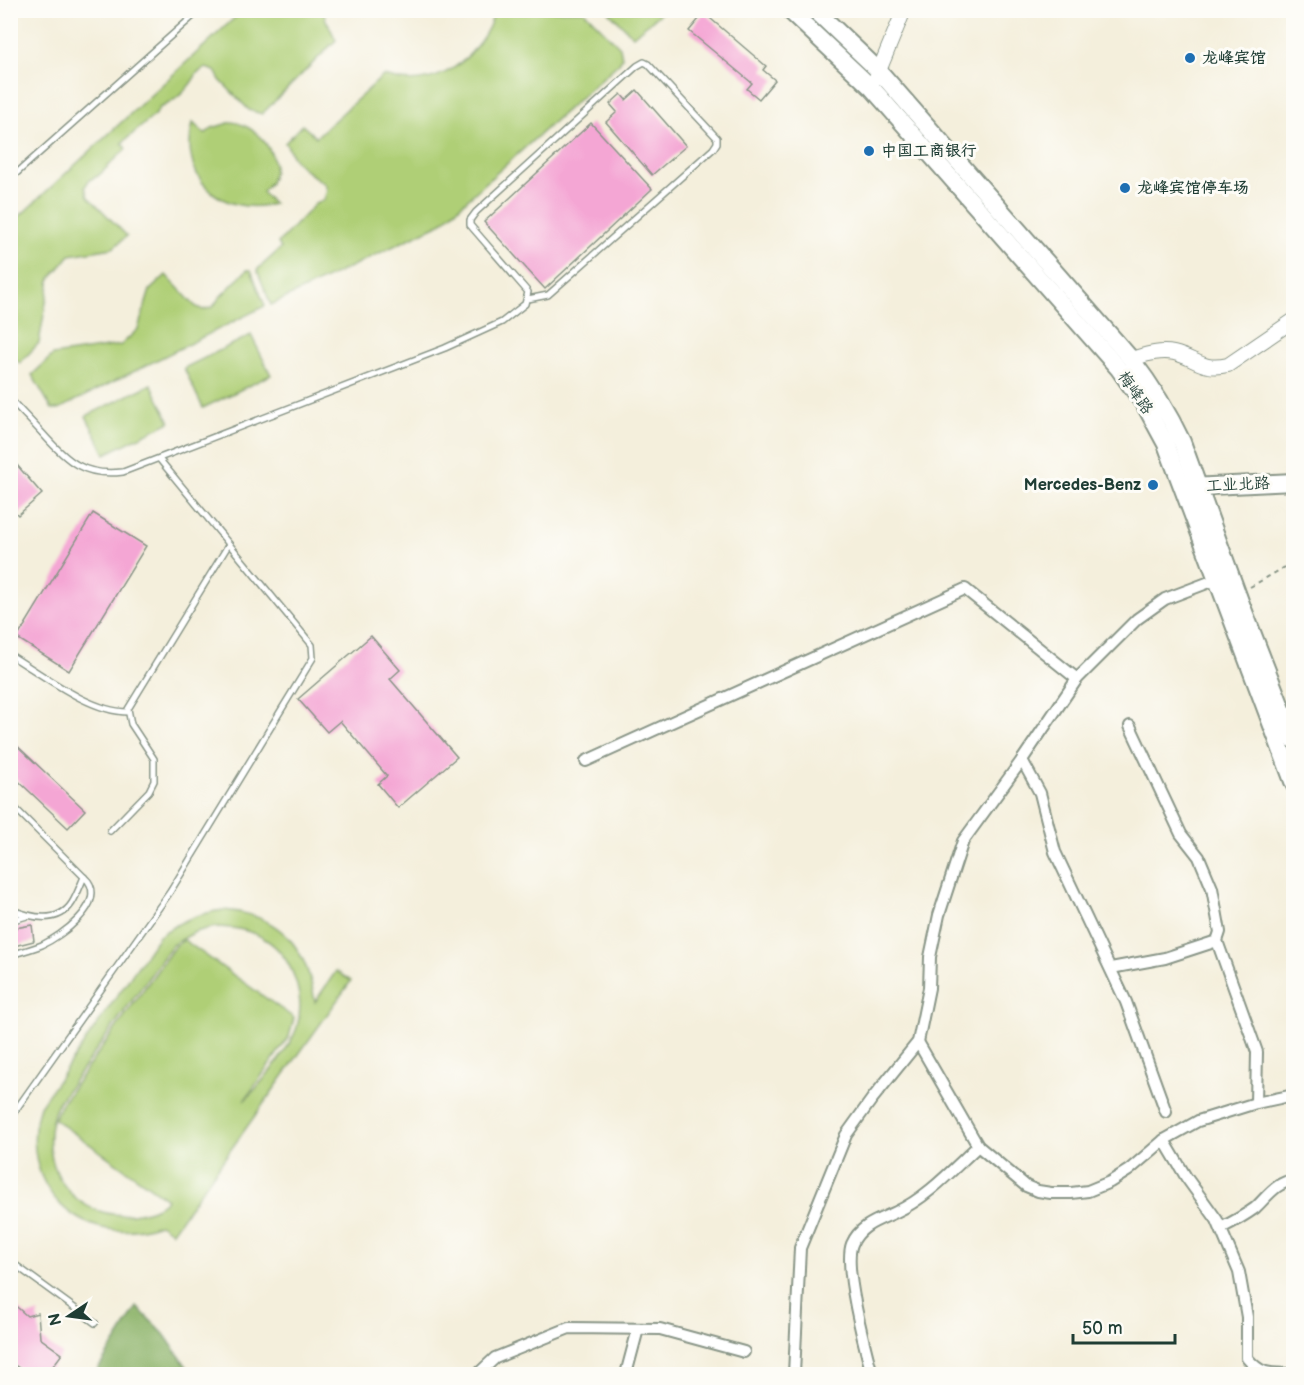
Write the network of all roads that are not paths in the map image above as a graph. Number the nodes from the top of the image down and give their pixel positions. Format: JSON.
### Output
{"nodes":[{"id":1,"x":200,"y":10,"type":"edge"},
{"id":2,"x":789,"y":10,"type":"edge"},
{"id":3,"x":815,"y":10,"type":"edge"},
{"id":4,"x":904,"y":10,"type":"edge"},
{"id":5,"x":879,"y":71,"type":"junction"},
{"id":6,"x":872,"y":88,"type":"junction"},
{"id":7,"x":10,"y":179,"type":"edge"},
{"id":8,"x":528,"y":299,"type":"junction"},
{"id":9,"x":1293,"y":320,"type":"edge"},
{"id":10,"x":1131,"y":359,"type":"junction"},
{"id":11,"x":10,"y":399,"type":"edge"},
{"id":12,"x":160,"y":460,"type":"junction"},
{"id":13,"x":1293,"y":482,"type":"edge"},
{"id":14,"x":1190,"y":487,"type":"junction"},
{"id":15,"x":229,"y":544,"type":"junction"},
{"id":16,"x":1215,"y":580,"type":"junction"},
{"id":17,"x":10,"y":654,"type":"edge"},
{"id":18,"x":1077,"y":679,"type":"junction"},
{"id":19,"x":128,"y":712,"type":"junction"},
{"id":20,"x":1130,"y":726,"type":"dead end"},
{"id":21,"x":1293,"y":740,"type":"edge"},
{"id":22,"x":586,"y":760,"type":"dead end"},
{"id":23,"x":1022,"y":760,"type":"junction"},
{"id":24,"x":1293,"y":784,"type":"edge"},
{"id":25,"x":10,"y":803,"type":"edge"},
{"id":26,"x":110,"y":831,"type":"dead end"},
{"id":27,"x":84,"y":877,"type":"junction"},
{"id":28,"x":10,"y":909,"type":"edge"},
{"id":29,"x":27,"y":916,"type":"junction"},
{"id":30,"x":10,"y":921,"type":"edge"},
{"id":31,"x":1217,"y":941,"type":"junction"},
{"id":32,"x":10,"y":955,"type":"edge"},
{"id":33,"x":1111,"y":968,"type":"junction"},
{"id":34,"x":918,"y":1042,"type":"junction"},
{"id":35,"x":1293,"y":1095,"type":"edge"},
{"id":36,"x":1256,"y":1103,"type":"junction"},
{"id":37,"x":1166,"y":1112,"type":"dead end"},
{"id":38,"x":10,"y":1118,"type":"edge"},
{"id":39,"x":1164,"y":1140,"type":"junction"},
{"id":40,"x":978,"y":1146,"type":"junction"},
{"id":41,"x":1293,"y":1180,"type":"edge"},
{"id":42,"x":1221,"y":1228,"type":"junction"},
{"id":43,"x":10,"y":1261,"type":"edge"},
{"id":44,"x":95,"y":1323,"type":"dead end"},
{"id":45,"x":638,"y":1329,"type":"junction"},
{"id":46,"x":744,"y":1352,"type":"dead end"},
{"id":47,"x":478,"y":1374,"type":"edge"},
{"id":48,"x":626,"y":1374,"type":"edge"},
{"id":49,"x":794,"y":1374,"type":"edge"},
{"id":50,"x":872,"y":1374,"type":"edge"},
{"id":51,"x":1293,"y":1374,"type":"edge"}],
"edges":[{"from":1,"to":7,"type":"lane"},
{"from":2,"to":6,"type":"main road","name":"梅峰路"},
{"from":3,"to":5,"type":"main road","name":"梅峰路"},
{"from":4,"to":5,"type":"street"},
{"from":5,"to":6,"type":"street"},
{"from":5,"to":10,"type":"main road","name":"梅峰路"},
{"from":6,"to":14,"type":"main road","name":"梅峰路"},
{"from":8,"to":8,"type":"lane"},
{"from":8,"to":12,"type":"lane"},
{"from":9,"to":10,"type":"street"},
{"from":10,"to":14,"type":"main road","name":"梅峰路"},
{"from":11,"to":12,"type":"lane"},
{"from":12,"to":15,"type":"lane"},
{"from":13,"to":14,"type":"main road","name":"工业北路"},
{"from":14,"to":16,"type":"main road","name":"梅峰路"},
{"from":14,"to":21,"type":"main road","name":"梅峰路"},
{"from":15,"to":19,"type":"lane"},
{"from":15,"to":38,"type":"lane"},
{"from":16,"to":18,"type":"street"},
{"from":16,"to":24,"type":"main road","name":"梅峰路"},
{"from":17,"to":19,"type":"lane"},
{"from":18,"to":22,"type":"street"},
{"from":18,"to":23,"type":"street"},
{"from":19,"to":26,"type":"lane"},
{"from":20,"to":31,"type":"street"},
{"from":23,"to":33,"type":"street"},
{"from":23,"to":34,"type":"street"},
{"from":25,"to":27,"type":"lane"},
{"from":27,"to":29,"type":"lane"},
{"from":27,"to":32,"type":"lane"},
{"from":28,"to":29,"type":"lane"},
{"from":29,"to":30,"type":"lane"},
{"from":31,"to":33,"type":"street"},
{"from":31,"to":36,"type":"street"},
{"from":33,"to":37,"type":"street"},
{"from":34,"to":40,"type":"street"},
{"from":34,"to":49,"type":"street"},
{"from":35,"to":36,"type":"street"},
{"from":36,"to":39,"type":"street"},
{"from":39,"to":40,"type":"street"},
{"from":39,"to":42,"type":"street"},
{"from":40,"to":50,"type":"street"},
{"from":41,"to":42,"type":"street"},
{"from":42,"to":51,"type":"street"},
{"from":43,"to":44,"type":"lane"},
{"from":45,"to":46,"type":"street"},
{"from":45,"to":47,"type":"street"},
{"from":45,"to":48,"type":"street"}]}
